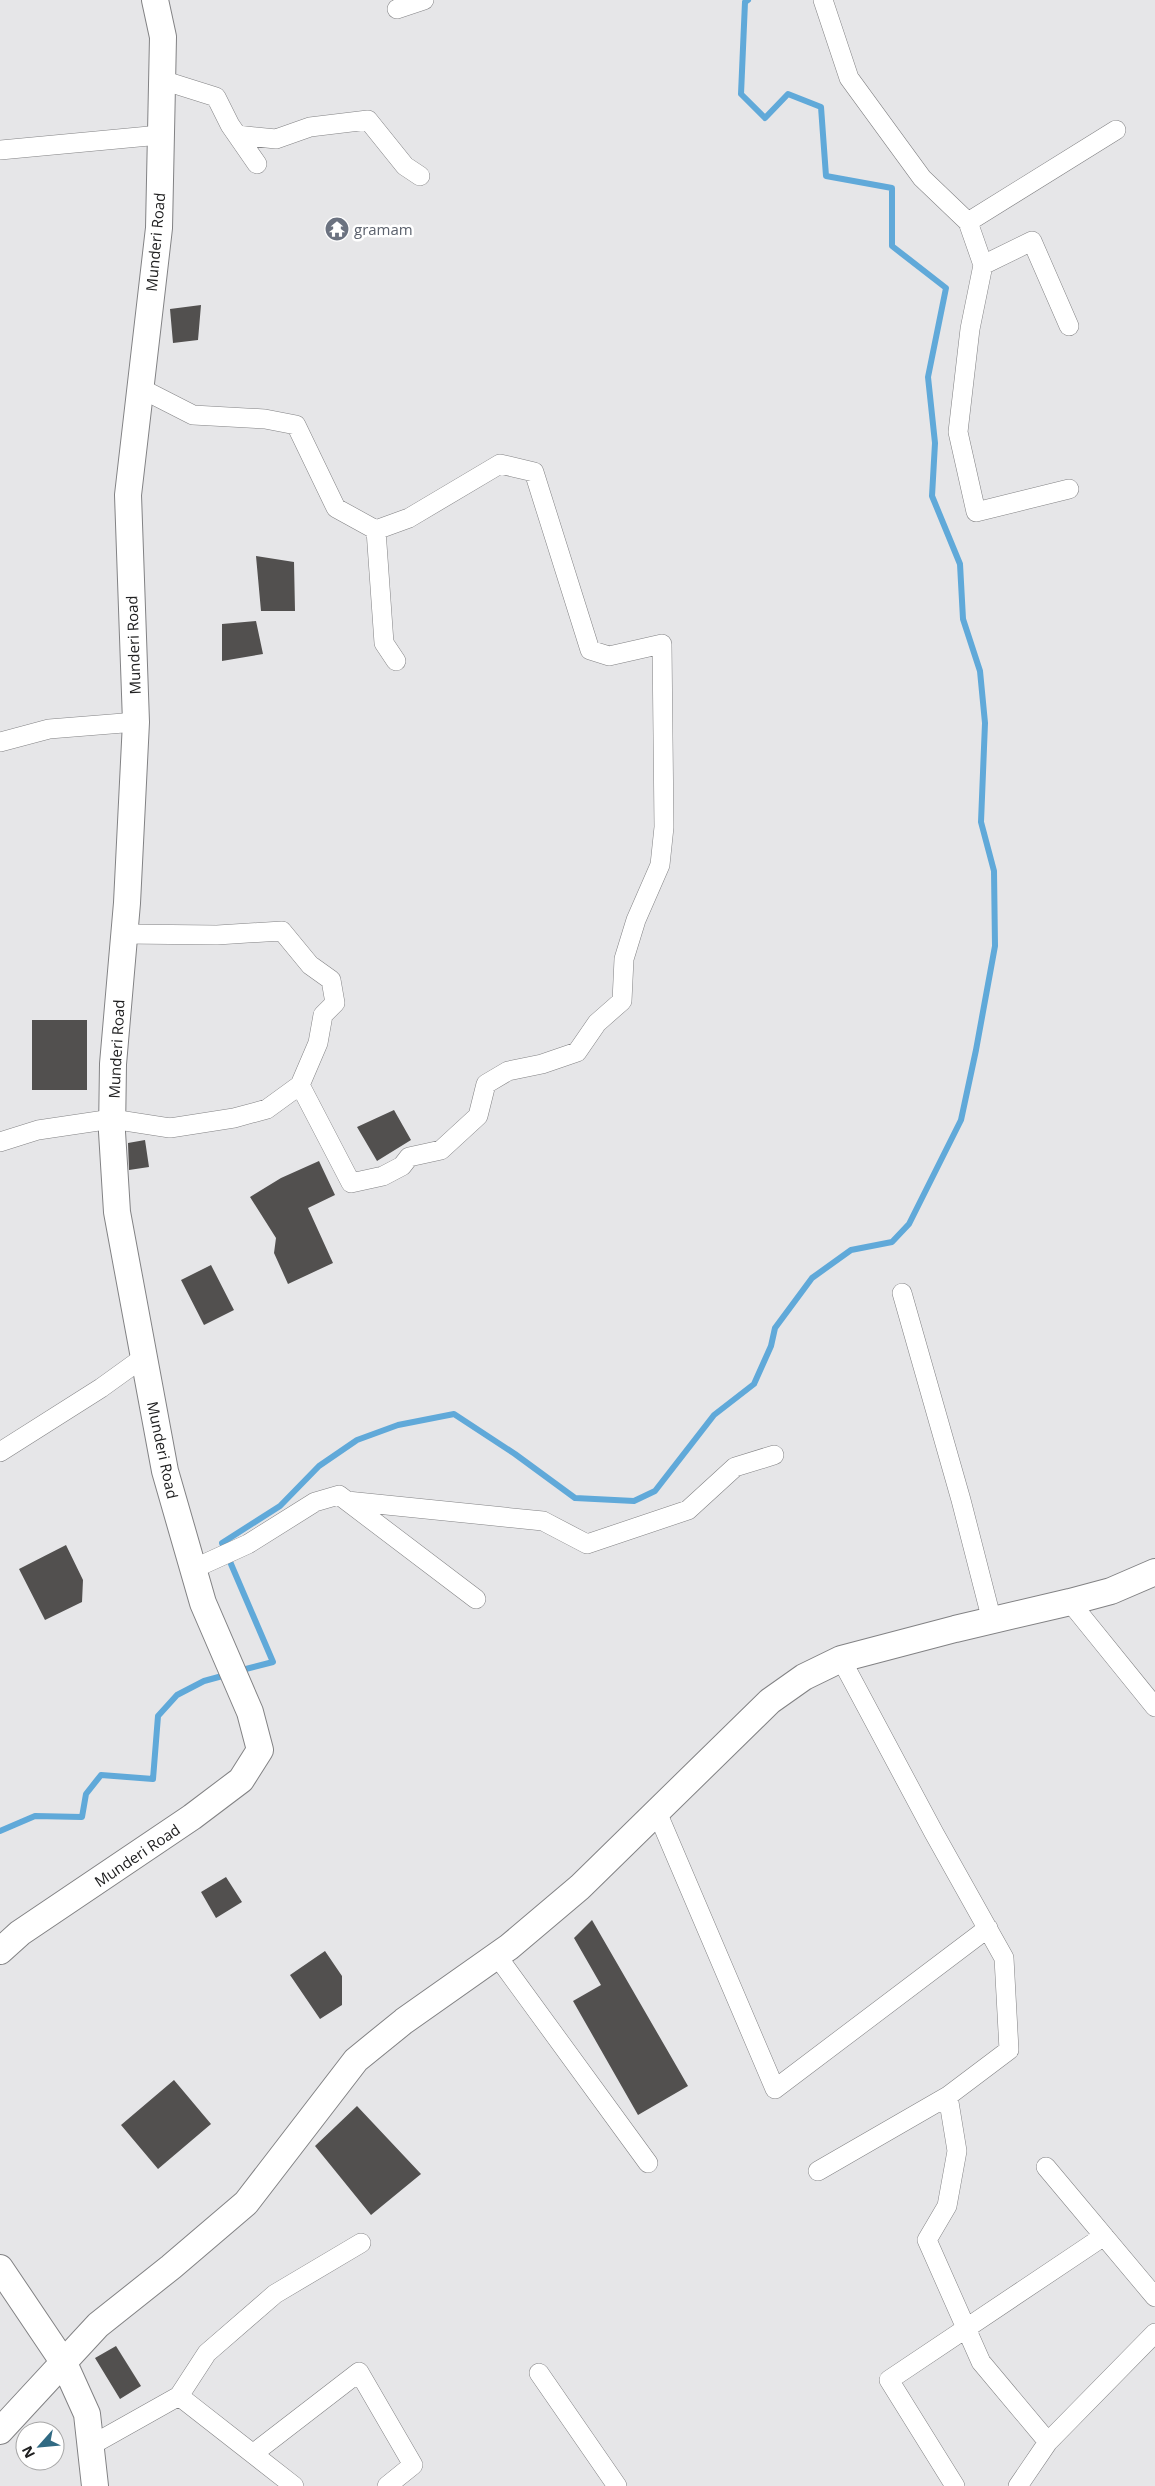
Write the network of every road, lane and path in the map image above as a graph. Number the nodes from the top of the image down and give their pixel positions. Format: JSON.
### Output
{"nodes":[{"id":1,"x":155,"y":0,"type":"edge"},
{"id":2,"x":424,"y":0,"type":"edge"},
{"id":3,"x":822,"y":0,"type":"edge"},
{"id":4,"x":397,"y":9,"type":"dead end"},
{"id":5,"x":162,"y":80,"type":"junction"},
{"id":6,"x":1116,"y":130,"type":"dead end"},
{"id":7,"x":160,"y":135,"type":"junction"},
{"id":8,"x":237,"y":135,"type":"junction"},
{"id":9,"x":0,"y":150,"type":"edge"},
{"id":10,"x":257,"y":164,"type":"dead end"},
{"id":11,"x":420,"y":176,"type":"dead end"},
{"id":12,"x":968,"y":222,"type":"junction"},
{"id":13,"x":983,"y":265,"type":"junction"},
{"id":14,"x":1070,"y":326,"type":"dead end"},
{"id":15,"x":140,"y":388,"type":"junction"},
{"id":16,"x":1068,"y":489,"type":"dead end"},
{"id":17,"x":376,"y":530,"type":"junction"},
{"id":18,"x":396,"y":661,"type":"dead end"},
{"id":19,"x":136,"y":722,"type":"junction"},
{"id":20,"x":0,"y":742,"type":"edge"},
{"id":21,"x":124,"y":934,"type":"junction"},
{"id":22,"x":300,"y":1085,"type":"junction"},
{"id":23,"x":112,"y":1119,"type":"junction"},
{"id":24,"x":0,"y":1142,"type":"edge"},
{"id":25,"x":902,"y":1293,"type":"dead end"},
{"id":26,"x":144,"y":1357,"type":"junction"},
{"id":27,"x":0,"y":1452,"type":"edge"},
{"id":28,"x":774,"y":1455,"type":"dead end"},
{"id":29,"x":347,"y":1501,"type":"junction"},
{"id":30,"x":204,"y":1564,"type":"junction"},
{"id":31,"x":1155,"y":1572,"type":"edge"},
{"id":32,"x":476,"y":1599,"type":"dead end"},
{"id":33,"x":1070,"y":1602,"type":"junction"},
{"id":34,"x":992,"y":1621,"type":"junction"},
{"id":35,"x":841,"y":1659,"type":"junction"},
{"id":36,"x":1155,"y":1707,"type":"edge"},
{"id":37,"x":657,"y":1812,"type":"junction"},
{"id":38,"x":988,"y":1928,"type":"junction"},
{"id":39,"x":0,"y":1951,"type":"edge"},
{"id":40,"x":497,"y":1956,"type":"junction"},
{"id":41,"x":948,"y":2096,"type":"junction"},
{"id":42,"x":648,"y":2163,"type":"dead end"},
{"id":43,"x":1046,"y":2167,"type":"dead end"},
{"id":44,"x":818,"y":2172,"type":"dead end"},
{"id":45,"x":1104,"y":2236,"type":"junction"},
{"id":46,"x":361,"y":2243,"type":"dead end"},
{"id":47,"x":0,"y":2268,"type":"edge"},
{"id":48,"x":1155,"y":2297,"type":"edge"},
{"id":49,"x":966,"y":2328,"type":"junction"},
{"id":50,"x":1155,"y":2333,"type":"edge"},
{"id":51,"x":64,"y":2363,"type":"junction"},
{"id":52,"x":538,"y":2373,"type":"dead end"},
{"id":53,"x":179,"y":2396,"type":"junction"},
{"id":54,"x":0,"y":2431,"type":"edge"},
{"id":55,"x":1048,"y":2442,"type":"junction"},
{"id":56,"x":90,"y":2446,"type":"junction"},
{"id":57,"x":254,"y":2453,"type":"junction"},
{"id":58,"x":95,"y":2486,"type":"edge"},
{"id":59,"x":294,"y":2486,"type":"edge"},
{"id":60,"x":387,"y":2486,"type":"edge"},
{"id":61,"x":617,"y":2486,"type":"edge"},
{"id":62,"x":955,"y":2486,"type":"edge"},
{"id":63,"x":1018,"y":2486,"type":"edge"}],
"edges":[{"from":1,"to":5,"type":"main road","name":"Munderi Road"},
{"from":2,"to":4,"type":"street"},
{"from":3,"to":12,"type":"street"},
{"from":5,"to":7,"type":"main road","name":"Munderi Road"},
{"from":5,"to":8,"type":"street"},
{"from":6,"to":12,"type":"street"},
{"from":7,"to":9,"type":"street"},
{"from":7,"to":15,"type":"main road","name":"Munderi Road"},
{"from":8,"to":10,"type":"street"},
{"from":8,"to":11,"type":"street"},
{"from":12,"to":13,"type":"street"},
{"from":13,"to":14,"type":"street"},
{"from":13,"to":16,"type":"street"},
{"from":15,"to":17,"type":"street"},
{"from":15,"to":19,"type":"main road","name":"Munderi Road"},
{"from":17,"to":18,"type":"street"},
{"from":17,"to":22,"type":"street"},
{"from":19,"to":20,"type":"street"},
{"from":19,"to":21,"type":"main road","name":"Munderi Road"},
{"from":21,"to":22,"type":"street"},
{"from":21,"to":23,"type":"main road","name":"Munderi Road"},
{"from":22,"to":23,"type":"street"},
{"from":23,"to":24,"type":"street"},
{"from":23,"to":26,"type":"main road","name":"Munderi Road"},
{"from":25,"to":34,"type":"street"},
{"from":26,"to":27,"type":"street"},
{"from":26,"to":30,"type":"main road","name":"Munderi Road"},
{"from":28,"to":29,"type":"street"},
{"from":29,"to":30,"type":"street"},
{"from":29,"to":32,"type":"street"},
{"from":30,"to":39,"type":"main road","name":"Munderi Road"},
{"from":31,"to":33,"type":"main road"},
{"from":33,"to":34,"type":"main road"},
{"from":33,"to":36,"type":"street"},
{"from":34,"to":35,"type":"main road"},
{"from":35,"to":37,"type":"main road"},
{"from":35,"to":38,"type":"street"},
{"from":37,"to":38,"type":"street"},
{"from":37,"to":40,"type":"main road"},
{"from":38,"to":41,"type":"street"},
{"from":40,"to":42,"type":"street"},
{"from":40,"to":51,"type":"main road"},
{"from":41,"to":44,"type":"street"},
{"from":41,"to":49,"type":"street"},
{"from":43,"to":45,"type":"street"},
{"from":45,"to":48,"type":"street"},
{"from":45,"to":49,"type":"street"},
{"from":46,"to":53,"type":"street"},
{"from":47,"to":51,"type":"main road"},
{"from":49,"to":55,"type":"street"},
{"from":49,"to":62,"type":"street"},
{"from":50,"to":55,"type":"street"},
{"from":51,"to":54,"type":"main road"},
{"from":51,"to":56,"type":"main road"},
{"from":52,"to":61,"type":"street"},
{"from":53,"to":56,"type":"street"},
{"from":53,"to":57,"type":"street"},
{"from":55,"to":63,"type":"street"},
{"from":56,"to":58,"type":"main road"},
{"from":57,"to":59,"type":"street"},
{"from":57,"to":60,"type":"street"}]}
